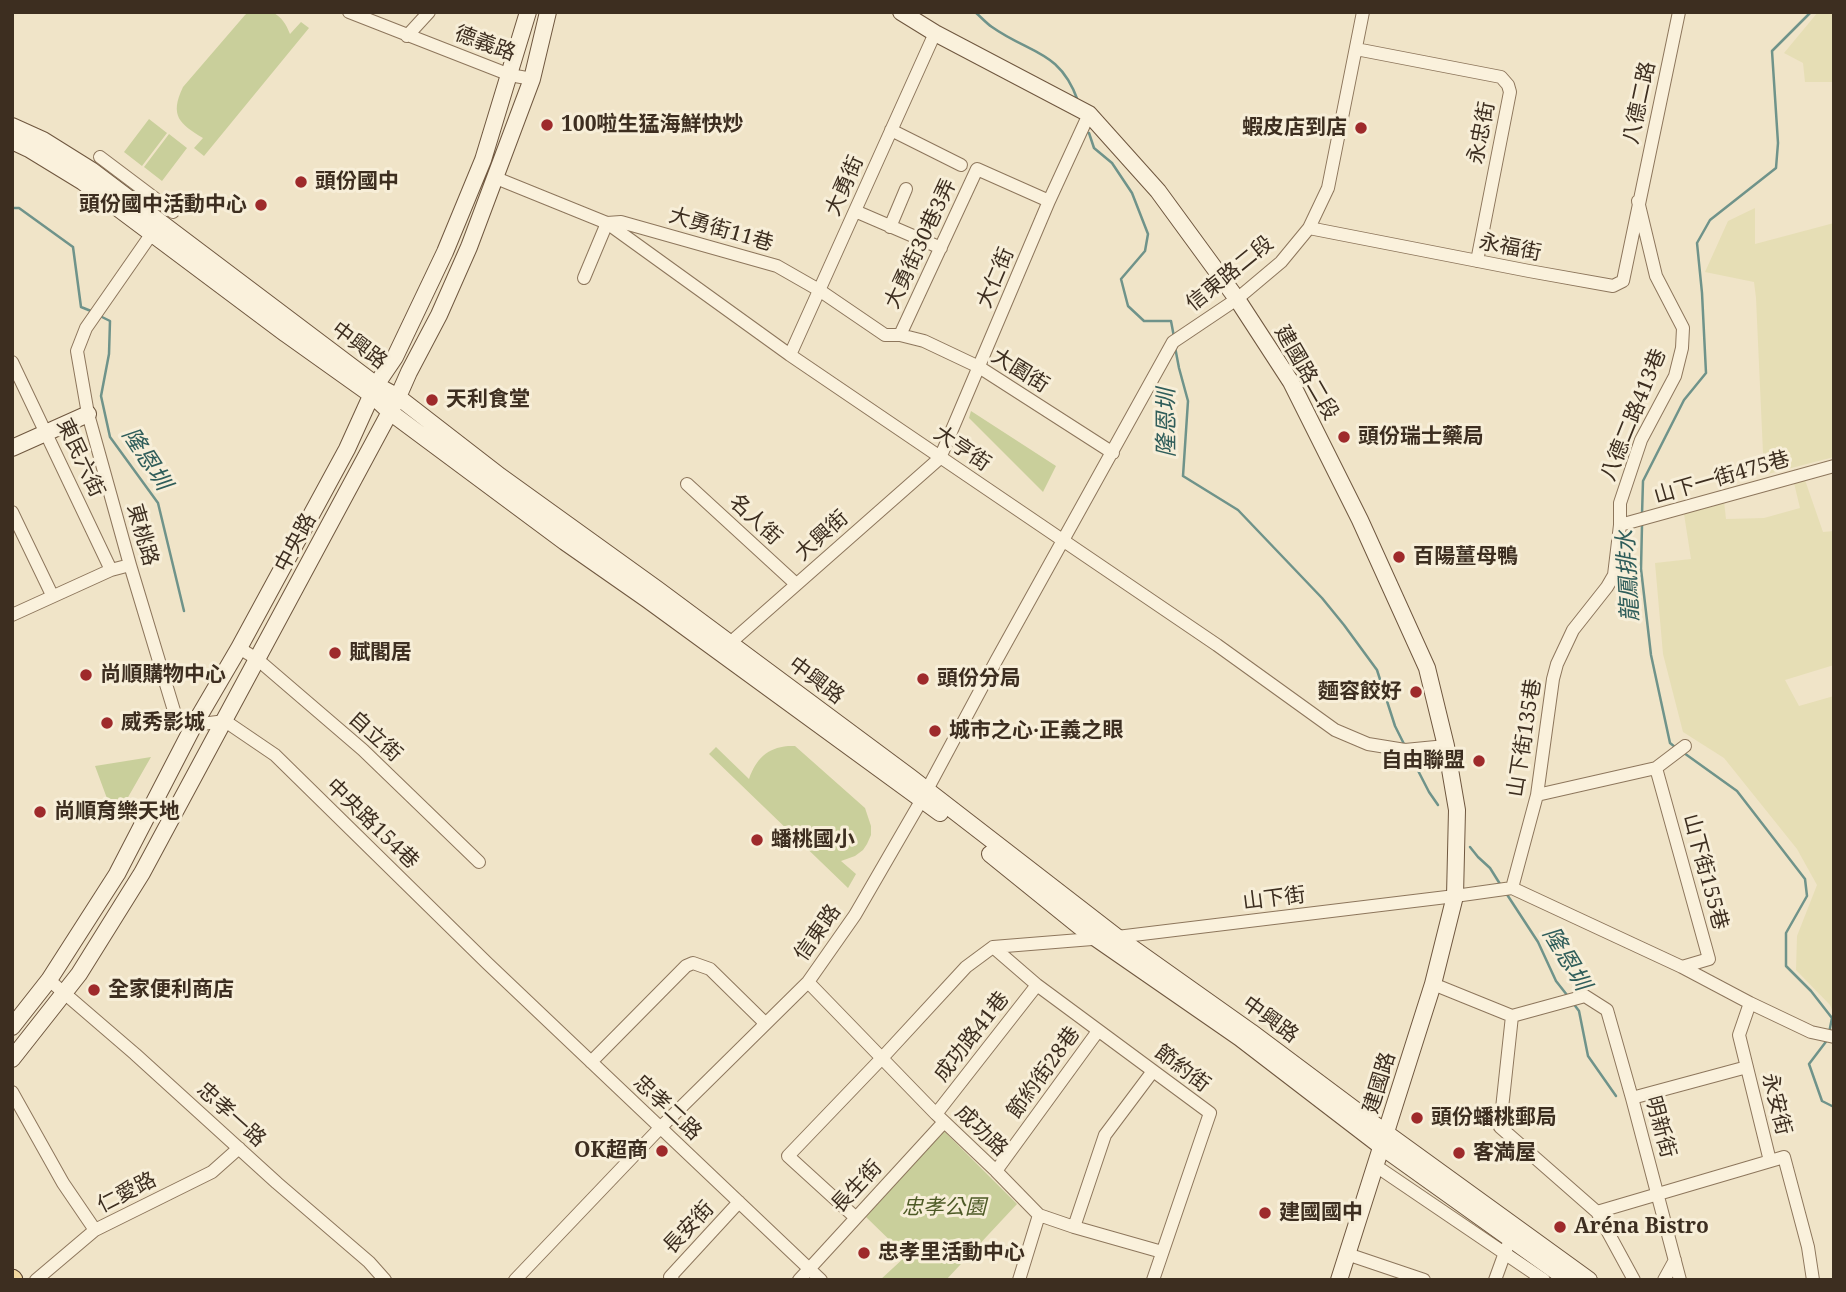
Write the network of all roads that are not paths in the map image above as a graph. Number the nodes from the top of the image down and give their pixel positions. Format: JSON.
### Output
{"nodes":[{"id":1,"x":349,"y":12,"type":"edge"},
{"id":2,"x":429,"y":12,"type":"edge"},
{"id":3,"x":528,"y":12,"type":"edge"},
{"id":4,"x":548,"y":12,"type":"edge"},
{"id":5,"x":901,"y":12,"type":"edge"},
{"id":6,"x":1363,"y":12,"type":"edge"},
{"id":7,"x":1679,"y":12,"type":"edge"},
{"id":8,"x":936,"y":33,"type":"junction"},
{"id":9,"x":407,"y":36,"type":"junction"},
{"id":10,"x":1356,"y":49,"type":"junction"},
{"id":11,"x":510,"y":75,"type":"junction"},
{"id":12,"x":532,"y":79,"type":"junction"},
{"id":13,"x":1089,"y":114,"type":"junction"},
{"id":14,"x":12,"y":126,"type":"edge"},
{"id":15,"x":891,"y":130,"type":"junction"},
{"id":16,"x":12,"y":141,"type":"edge"},
{"id":17,"x":100,"y":157,"type":"dead end"},
{"id":18,"x":961,"y":165,"type":"dead end"},
{"id":19,"x":496,"y":178,"type":"junction"},
{"id":20,"x":906,"y":189,"type":"dead end"},
{"id":21,"x":1049,"y":201,"type":"junction"},
{"id":22,"x":1638,"y":201,"type":"junction"},
{"id":23,"x":855,"y":211,"type":"junction"},
{"id":24,"x":173,"y":212,"type":"dead end"},
{"id":25,"x":607,"y":223,"type":"junction"},
{"id":26,"x":890,"y":227,"type":"junction"},
{"id":27,"x":156,"y":228,"type":"junction"},
{"id":28,"x":1309,"y":228,"type":"junction"},
{"id":29,"x":941,"y":248,"type":"junction"},
{"id":30,"x":1477,"y":261,"type":"junction"},
{"id":31,"x":584,"y":278,"type":"dead end"},
{"id":32,"x":820,"y":290,"type":"junction"},
{"id":33,"x":1237,"y":299,"type":"junction"},
{"id":34,"x":900,"y":335,"type":"junction"},
{"id":35,"x":790,"y":355,"type":"junction"},
{"id":36,"x":12,"y":362,"type":"edge"},
{"id":37,"x":979,"y":367,"type":"junction"},
{"id":38,"x":375,"y":391,"type":"junction"},
{"id":39,"x":398,"y":397,"type":"junction"},
{"id":40,"x":390,"y":412,"type":"junction"},
{"id":41,"x":88,"y":414,"type":"junction"},
{"id":42,"x":47,"y":432,"type":"junction"},
{"id":43,"x":12,"y":447,"type":"edge"},
{"id":44,"x":1112,"y":453,"type":"junction"},
{"id":45,"x":940,"y":458,"type":"junction"},
{"id":46,"x":1834,"y":466,"type":"edge"},
{"id":47,"x":496,"y":481,"type":"junction"},
{"id":48,"x":687,"y":484,"type":"dead end"},
{"id":49,"x":12,"y":512,"type":"edge"},
{"id":50,"x":1625,"y":524,"type":"junction"},
{"id":51,"x":1063,"y":541,"type":"junction"},
{"id":52,"x":130,"y":565,"type":"junction"},
{"id":53,"x":111,"y":570,"type":"junction"},
{"id":54,"x":796,"y":584,"type":"junction"},
{"id":55,"x":52,"y":595,"type":"junction"},
{"id":56,"x":12,"y":615,"type":"edge"},
{"id":57,"x":730,"y":643,"type":"junction"},
{"id":58,"x":239,"y":648,"type":"junction"},
{"id":59,"x":257,"y":659,"type":"junction"},
{"id":60,"x":225,"y":721,"type":"junction"},
{"id":61,"x":194,"y":725,"type":"junction"},
{"id":62,"x":1446,"y":746,"type":"junction"},
{"id":63,"x":1684,"y":747,"type":"dead end"},
{"id":64,"x":1656,"y":768,"type":"junction"},
{"id":65,"x":1537,"y":795,"type":"junction"},
{"id":66,"x":924,"y":796,"type":"junction"},
{"id":67,"x":479,"y":862,"type":"dead end"},
{"id":68,"x":1507,"y":889,"type":"junction"},
{"id":69,"x":1455,"y":897,"type":"junction"},
{"id":70,"x":1117,"y":937,"type":"junction"},
{"id":71,"x":1097,"y":939,"type":"junction"},
{"id":72,"x":993,"y":947,"type":"junction"},
{"id":73,"x":486,"y":963,"type":"joint"},
{"id":74,"x":1682,"y":967,"type":"junction"},
{"id":75,"x":49,"y":980,"type":"junction"},
{"id":76,"x":808,"y":982,"type":"junction"},
{"id":77,"x":1433,"y":984,"type":"junction"},
{"id":78,"x":1037,"y":985,"type":"junction"},
{"id":79,"x":65,"y":992,"type":"junction"},
{"id":80,"x":1750,"y":1003,"type":"junction"},
{"id":81,"x":1512,"y":1016,"type":"junction"},
{"id":82,"x":765,"y":1023,"type":"junction"},
{"id":83,"x":12,"y":1027,"type":"edge"},
{"id":84,"x":1098,"y":1031,"type":"junction"},
{"id":85,"x":1834,"y":1037,"type":"edge"},
{"id":86,"x":882,"y":1058,"type":"junction"},
{"id":87,"x":12,"y":1059,"type":"edge"},
{"id":88,"x":591,"y":1062,"type":"junction"},
{"id":89,"x":1746,"y":1067,"type":"junction"},
{"id":90,"x":1153,"y":1071,"type":"junction"},
{"id":91,"x":12,"y":1092,"type":"edge"},
{"id":92,"x":1632,"y":1098,"type":"junction"},
{"id":93,"x":940,"y":1118,"type":"junction"},
{"id":94,"x":660,"y":1128,"type":"junction"},
{"id":95,"x":1384,"y":1140,"type":"junction"},
{"id":96,"x":239,"y":1148,"type":"junction"},
{"id":97,"x":1770,"y":1161,"type":"junction"},
{"id":98,"x":1376,"y":1166,"type":"junction"},
{"id":99,"x":996,"y":1171,"type":"junction"},
{"id":100,"x":1658,"y":1193,"type":"junction"},
{"id":101,"x":739,"y":1202,"type":"junction"},
{"id":102,"x":1597,"y":1212,"type":"junction"},
{"id":103,"x":1039,"y":1215,"type":"junction"},
{"id":104,"x":855,"y":1217,"type":"junction"},
{"id":105,"x":1074,"y":1227,"type":"junction"},
{"id":106,"x":95,"y":1230,"type":"junction"},
{"id":107,"x":1508,"y":1245,"type":"junction"},
{"id":108,"x":1162,"y":1252,"type":"junction"},
{"id":109,"x":1347,"y":1254,"type":"junction"},
{"id":110,"x":1675,"y":1260,"type":"junction"},
{"id":111,"x":809,"y":1268,"type":"junction"},
{"id":112,"x":1422,"y":1279,"type":"edge"},
{"id":113,"x":36,"y":1280,"type":"edge"},
{"id":114,"x":385,"y":1280,"type":"edge"},
{"id":115,"x":515,"y":1280,"type":"edge"},
{"id":116,"x":673,"y":1280,"type":"edge"},
{"id":117,"x":799,"y":1280,"type":"edge"},
{"id":118,"x":821,"y":1280,"type":"edge"},
{"id":119,"x":1018,"y":1280,"type":"edge"},
{"id":120,"x":1153,"y":1280,"type":"edge"},
{"id":121,"x":1339,"y":1280,"type":"edge"},
{"id":122,"x":1495,"y":1280,"type":"edge"},
{"id":123,"x":1544,"y":1280,"type":"edge"},
{"id":124,"x":1568,"y":1280,"type":"edge"},
{"id":125,"x":1589,"y":1280,"type":"edge"},
{"id":126,"x":1633,"y":1280,"type":"edge"},
{"id":127,"x":1664,"y":1280,"type":"edge"},
{"id":128,"x":1680,"y":1280,"type":"edge"},
{"id":129,"x":1813,"y":1280,"type":"edge"}],
"edges":[{"from":1,"to":9,"type":"street","name":"德義路"},
{"from":2,"to":9,"type":"street"},
{"from":3,"to":11,"type":"street","name":"中央路"},
{"from":4,"to":12,"type":"street","name":"中央路"},
{"from":5,"to":8,"type":"street","name":"建國路二段"},
{"from":6,"to":10,"type":"street","name":"信東路二段"},
{"from":7,"to":22,"type":"street","name":"八德二路"},
{"from":8,"to":13,"type":"street","name":"建國路二段"},
{"from":8,"to":15,"type":"street","name":"大勇街"},
{"from":9,"to":11,"type":"street","name":"德義路"},
{"from":10,"to":28,"type":"street","name":"信東路二段"},
{"from":10,"to":30,"type":"street","name":"永忠街"},
{"from":11,"to":12,"type":"street","name":"德義路"},
{"from":11,"to":38,"type":"street","name":"中央路"},
{"from":12,"to":19,"type":"street","name":"中央路"},
{"from":13,"to":21,"type":"street","name":"大仁街"},
{"from":13,"to":33,"type":"street","name":"建國路二段"},
{"from":14,"to":27,"type":"street","name":"中興路"},
{"from":15,"to":18,"type":"street"},
{"from":15,"to":23,"type":"street","name":"大勇街"},
{"from":16,"to":27,"type":"street","name":"中興路"},
{"from":17,"to":24,"type":"street"},
{"from":19,"to":25,"type":"street","name":"大亨街"},
{"from":19,"to":39,"type":"street","name":"中央路"},
{"from":20,"to":26,"type":"street"},
{"from":21,"to":29,"type":"street","name":"大勇街30巷3弄"},
{"from":21,"to":37,"type":"street","name":"大仁街"},
{"from":22,"to":30,"type":"street","name":"永福街"},
{"from":22,"to":50,"type":"street","name":"八德二路413巷"},
{"from":23,"to":26,"type":"street"},
{"from":23,"to":32,"type":"street","name":"大勇街"},
{"from":25,"to":31,"type":"street"},
{"from":25,"to":32,"type":"street","name":"大勇街11巷"},
{"from":25,"to":35,"type":"street","name":"大亨街"},
{"from":26,"to":29,"type":"street"},
{"from":27,"to":38,"type":"street","name":"中興路"},
{"from":27,"to":41,"type":"street","name":"東桃路"},
{"from":28,"to":30,"type":"street","name":"永福街"},
{"from":28,"to":33,"type":"street","name":"信東路二段"},
{"from":29,"to":34,"type":"street","name":"大勇街30巷3弄"},
{"from":32,"to":34,"type":"street","name":"大勇街11巷"},
{"from":32,"to":35,"type":"street","name":"大勇街"},
{"from":33,"to":44,"type":"street","name":"信東路二段"},
{"from":33,"to":62,"type":"street","name":"建國路二段"},
{"from":34,"to":37,"type":"street","name":"大園街"},
{"from":35,"to":45,"type":"street","name":"大亨街"},
{"from":36,"to":42,"type":"street","name":"東民六街"},
{"from":37,"to":44,"type":"street","name":"大園街"},
{"from":37,"to":45,"type":"street","name":"大仁街"},
{"from":38,"to":39,"type":"street","name":"中興路"},
{"from":38,"to":40,"type":"street","name":"中興路"},
{"from":38,"to":58,"type":"street","name":"中央路"},
{"from":39,"to":40,"type":"street","name":"中央路"},
{"from":39,"to":47,"type":"street","name":"中興路"},
{"from":40,"to":47,"type":"street","name":"中興路"},
{"from":40,"to":59,"type":"street","name":"中央路"},
{"from":41,"to":42,"type":"street"},
{"from":41,"to":52,"type":"street","name":"東桃路"},
{"from":42,"to":43,"type":"street"},
{"from":42,"to":53,"type":"street","name":"東民六街"},
{"from":44,"to":51,"type":"street","name":"信東路二段"},
{"from":45,"to":51,"type":"street","name":"大亨街"},
{"from":45,"to":54,"type":"street","name":"大興街"},
{"from":46,"to":50,"type":"street","name":"山下一街475巷"},
{"from":47,"to":57,"type":"street","name":"中興路"},
{"from":47,"to":66,"type":"street","name":"中興路"},
{"from":48,"to":54,"type":"street","name":"名人街"},
{"from":49,"to":55,"type":"street"},
{"from":50,"to":65,"type":"street","name":"山下街135巷"},
{"from":51,"to":62,"type":"street","name":"大亨街"},
{"from":51,"to":66,"type":"street","name":"信東路"},
{"from":52,"to":53,"type":"street"},
{"from":52,"to":61,"type":"street","name":"東桃路"},
{"from":53,"to":55,"type":"street"},
{"from":54,"to":57,"type":"street","name":"大興街"},
{"from":55,"to":56,"type":"street"},
{"from":57,"to":66,"type":"street","name":"中興路"},
{"from":58,"to":59,"type":"street","name":"自立街"},
{"from":58,"to":61,"type":"street","name":"中央路"},
{"from":59,"to":60,"type":"street","name":"中央路"},
{"from":59,"to":67,"type":"street","name":"自立街"},
{"from":60,"to":61,"type":"street"},
{"from":60,"to":73,"type":"street","name":"中央路154巷"},
{"from":60,"to":79,"type":"street","name":"中央路"},
{"from":61,"to":75,"type":"street","name":"中央路"},
{"from":62,"to":69,"type":"street","name":"建國路二段"},
{"from":63,"to":64,"type":"street"},
{"from":64,"to":65,"type":"street"},
{"from":64,"to":74,"type":"street","name":"山下街155巷"},
{"from":65,"to":68,"type":"street","name":"山下街135巷"},
{"from":66,"to":70,"type":"street","name":"中興路"},
{"from":66,"to":71,"type":"street","name":"中興路"},
{"from":66,"to":76,"type":"street","name":"信東路"},
{"from":68,"to":69,"type":"street","name":"山下街"},
{"from":68,"to":74,"type":"street"},
{"from":69,"to":70,"type":"street","name":"山下街"},
{"from":69,"to":77,"type":"street","name":"建國路"},
{"from":70,"to":71,"type":"street","name":"山下街"},
{"from":70,"to":95,"type":"street","name":"中興路"},
{"from":71,"to":72,"type":"street","name":"山下街"},
{"from":71,"to":95,"type":"street","name":"中興路"},
{"from":72,"to":78,"type":"street","name":"節約街"},
{"from":72,"to":86,"type":"street"},
{"from":73,"to":88,"type":"street","name":"忠孝二路"},
{"from":74,"to":80,"type":"street"},
{"from":75,"to":79,"type":"street","name":"忠孝一路"},
{"from":75,"to":83,"type":"street","name":"中央路"},
{"from":76,"to":82,"type":"street","name":"信東路"},
{"from":76,"to":86,"type":"street","name":"成功路"},
{"from":77,"to":81,"type":"street"},
{"from":77,"to":95,"type":"street","name":"建國路"},
{"from":78,"to":84,"type":"street","name":"節約街"},
{"from":78,"to":93,"type":"street","name":"成功路41巷"},
{"from":79,"to":87,"type":"street","name":"中央路"},
{"from":79,"to":96,"type":"street","name":"忠孝一路"},
{"from":80,"to":85,"type":"street"},
{"from":80,"to":89,"type":"street","name":"永安街"},
{"from":81,"to":92,"type":"street","name":"明新街"},
{"from":81,"to":102,"type":"street"},
{"from":82,"to":88,"type":"street"},
{"from":82,"to":94,"type":"street","name":"信東路"},
{"from":84,"to":90,"type":"street","name":"節約街"},
{"from":84,"to":99,"type":"street","name":"節約街28巷"},
{"from":86,"to":93,"type":"street","name":"成功路"},
{"from":86,"to":104,"type":"street"},
{"from":88,"to":94,"type":"street","name":"忠孝二路"},
{"from":89,"to":92,"type":"street"},
{"from":89,"to":97,"type":"street","name":"永安街"},
{"from":90,"to":105,"type":"street"},
{"from":90,"to":108,"type":"street","name":"節約街"},
{"from":91,"to":106,"type":"street"},
{"from":92,"to":100,"type":"street","name":"明新街"},
{"from":93,"to":99,"type":"street","name":"成功路"},
{"from":93,"to":104,"type":"street","name":"長生街"},
{"from":94,"to":101,"type":"street","name":"忠孝二路"},
{"from":94,"to":115,"type":"street","name":"信東路"},
{"from":95,"to":98,"type":"street","name":"建國路"},
{"from":95,"to":107,"type":"street","name":"中興路"},
{"from":95,"to":125,"type":"street","name":"中興路"},
{"from":96,"to":106,"type":"street","name":"仁愛路"},
{"from":96,"to":114,"type":"street","name":"忠孝一路"},
{"from":97,"to":100,"type":"street"},
{"from":97,"to":129,"type":"street","name":"永安街"},
{"from":98,"to":107,"type":"street"},
{"from":98,"to":109,"type":"street","name":"建國路"},
{"from":99,"to":103,"type":"street","name":"成功路"},
{"from":100,"to":102,"type":"street"},
{"from":100,"to":110,"type":"street","name":"明新街"},
{"from":101,"to":111,"type":"street","name":"忠孝二路"},
{"from":101,"to":116,"type":"street","name":"長安街"},
{"from":102,"to":126,"type":"street"},
{"from":103,"to":105,"type":"street","name":"成功路"},
{"from":103,"to":119,"type":"street"},
{"from":104,"to":111,"type":"street","name":"長生街"},
{"from":105,"to":108,"type":"street","name":"成功路"},
{"from":106,"to":113,"type":"street","name":"仁愛路"},
{"from":107,"to":122,"type":"street"},
{"from":107,"to":123,"type":"street"},
{"from":107,"to":124,"type":"street","name":"中興路"},
{"from":108,"to":120,"type":"street","name":"節約街"},
{"from":109,"to":112,"type":"street"},
{"from":109,"to":121,"type":"street","name":"建國路"},
{"from":110,"to":127,"type":"street"},
{"from":110,"to":128,"type":"street","name":"明新街"},
{"from":111,"to":117,"type":"street","name":"長生街"},
{"from":111,"to":118,"type":"street","name":"忠孝二路"}]}
